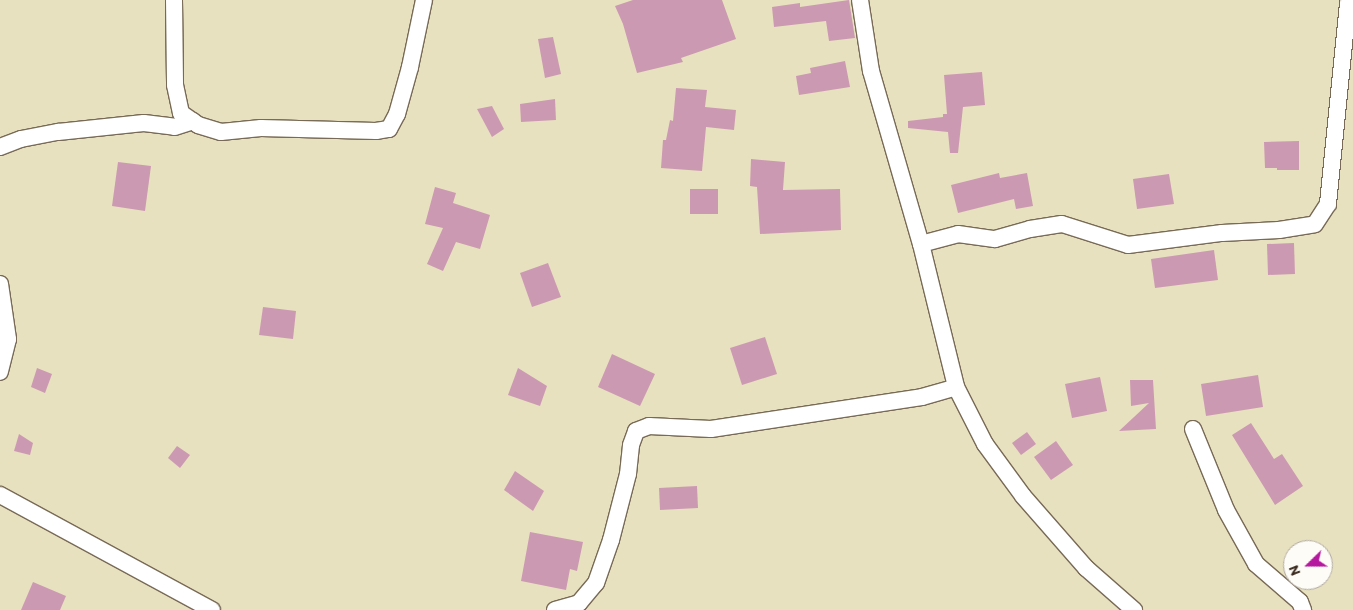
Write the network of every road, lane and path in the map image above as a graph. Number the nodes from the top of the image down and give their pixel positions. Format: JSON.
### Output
{"nodes":[{"id":1,"x":174,"y":0,"type":"edge"},
{"id":2,"x":424,"y":0,"type":"edge"},
{"id":3,"x":860,"y":0,"type":"edge"},
{"id":4,"x":1348,"y":3,"type":"dead end"},
{"id":5,"x":193,"y":121,"type":"junction"},
{"id":6,"x":0,"y":147,"type":"edge"},
{"id":7,"x":921,"y":244,"type":"junction"},
{"id":8,"x":0,"y":284,"type":"edge"},
{"id":9,"x":0,"y":372,"type":"edge"},
{"id":10,"x":956,"y":387,"type":"junction"},
{"id":11,"x":1193,"y":429,"type":"dead end"},
{"id":12,"x":0,"y":495,"type":"edge"},
{"id":13,"x":212,"y":610,"type":"edge"},
{"id":14,"x":555,"y":610,"type":"edge"},
{"id":15,"x":1134,"y":610,"type":"edge"},
{"id":16,"x":1303,"y":610,"type":"edge"}],
"edges":[{"from":1,"to":5,"type":"street"},
{"from":2,"to":5,"type":"street"},
{"from":3,"to":7,"type":"street"},
{"from":4,"to":7,"type":"street"},
{"from":5,"to":6,"type":"street"},
{"from":7,"to":10,"type":"street"},
{"from":8,"to":9,"type":"street"},
{"from":10,"to":14,"type":"street"},
{"from":10,"to":15,"type":"street"},
{"from":11,"to":16,"type":"street"},
{"from":12,"to":13,"type":"street"}]}
